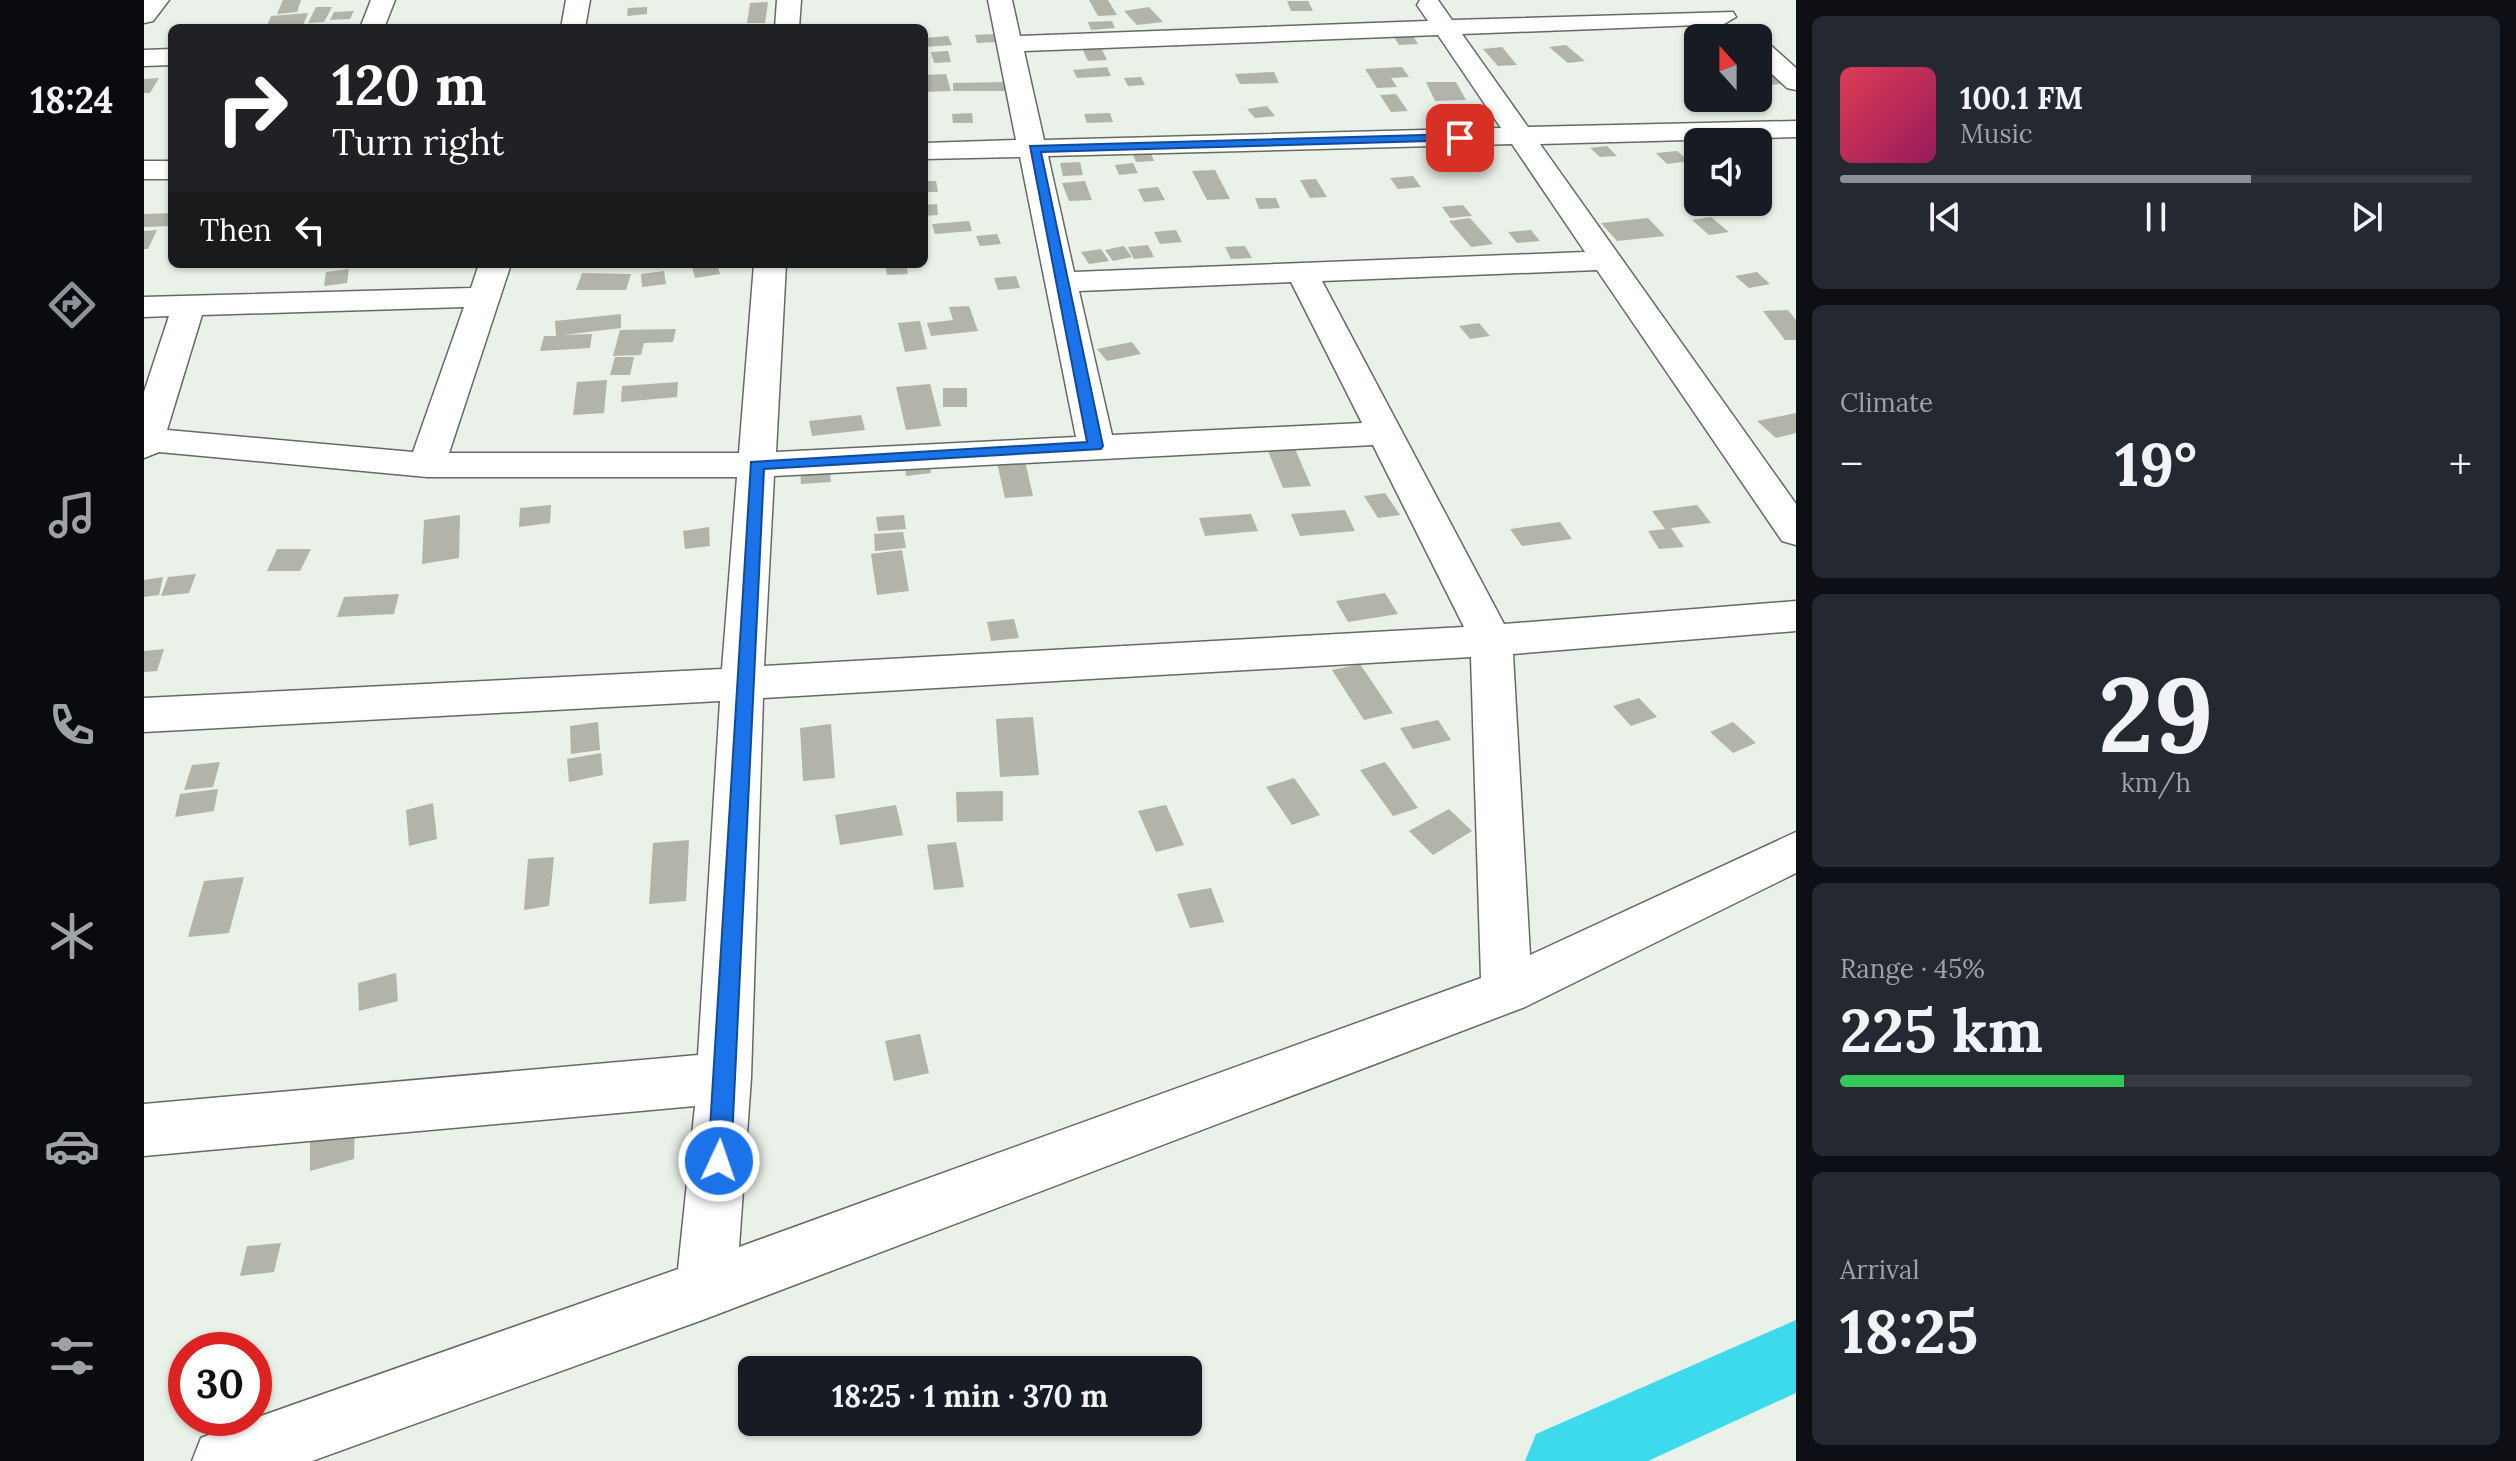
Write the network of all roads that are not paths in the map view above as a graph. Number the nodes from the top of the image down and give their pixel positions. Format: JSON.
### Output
{"nodes":[{"id":1,"x":157,"y":0,"type":"edge"},
{"id":2,"x":383,"y":0,"type":"edge"},
{"id":3,"x":578,"y":0,"type":"edge"},
{"id":4,"x":789,"y":0,"type":"edge"},
{"id":5,"x":1000,"y":0,"type":"edge"},
{"id":6,"x":1715,"y":8,"type":"edge"},
{"id":7,"x":1222,"y":12,"type":"dead end"},
{"id":8,"x":1435,"y":13,"type":"edge"},
{"id":9,"x":144,"y":16,"type":"edge"},
{"id":10,"x":374,"y":24,"type":"edge"},
{"id":11,"x":574,"y":24,"type":"edge"},
{"id":12,"x":787,"y":24,"type":"edge"},
{"id":13,"x":1733,"y":24,"type":"edge"},
{"id":14,"x":1233,"y":35,"type":"junction"},
{"id":15,"x":1011,"y":44,"type":"junction"},
{"id":16,"x":168,"y":57,"type":"edge"},
{"id":17,"x":144,"y":58,"type":"edge"},
{"id":18,"x":1772,"y":60,"type":"edge"},
{"id":19,"x":1796,"y":82,"type":"edge"},
{"id":20,"x":1796,"y":129,"type":"edge"},
{"id":21,"x":1520,"y":136,"type":"junction"},
{"id":22,"x":1034,"y":148,"type":"junction"},
{"id":23,"x":928,"y":151,"type":"edge"},
{"id":24,"x":144,"y":170,"type":"edge"},
{"id":25,"x":168,"y":170,"type":"edge"},
{"id":26,"x":1607,"y":260,"type":"junction"},
{"id":27,"x":494,"y":268,"type":"edge"},
{"id":28,"x":770,"y":268,"type":"edge"},
{"id":29,"x":1302,"y":272,"type":"junction"},
{"id":30,"x":1062,"y":282,"type":"junction"},
{"id":31,"x":484,"y":297,"type":"junction"},
{"id":32,"x":189,"y":305,"type":"junction"},
{"id":33,"x":144,"y":307,"type":"edge"},
{"id":34,"x":1385,"y":433,"type":"junction"},
{"id":35,"x":146,"y":444,"type":"edge"},
{"id":36,"x":1096,"y":446,"type":"junction"},
{"id":37,"x":427,"y":465,"type":"junction"},
{"id":38,"x":757,"y":465,"type":"junction"},
{"id":39,"x":1796,"y":532,"type":"edge"},
{"id":40,"x":1796,"y":616,"type":"edge"},
{"id":41,"x":1491,"y":640,"type":"junction"},
{"id":42,"x":742,"y":683,"type":"junction"},
{"id":43,"x":144,"y":715,"type":"edge"},
{"id":44,"x":1796,"y":851,"type":"edge"},
{"id":45,"x":1507,"y":991,"type":"junction"},
{"id":46,"x":724,"y":1078,"type":"junction"},
{"id":47,"x":144,"y":1130,"type":"edge"},
{"id":48,"x":705,"y":1289,"type":"junction"},
{"id":49,"x":224,"y":1461,"type":"edge"}],
"edges":[{"from":1,"to":9,"type":"street"},
{"from":2,"to":10,"type":"street"},
{"from":3,"to":11,"type":"street"},
{"from":4,"to":12,"type":"street"},
{"from":5,"to":15,"type":"street"},
{"from":6,"to":8,"type":"street"},
{"from":6,"to":13,"type":"street"},
{"from":7,"to":14,"type":"street"},
{"from":8,"to":14,"type":"street"},
{"from":8,"to":21,"type":"street"},
{"from":14,"to":15,"type":"street"},
{"from":15,"to":22,"type":"street"},
{"from":16,"to":17,"type":"street"},
{"from":18,"to":19,"type":"street"},
{"from":20,"to":21,"type":"street"},
{"from":21,"to":22,"type":"street"},
{"from":21,"to":26,"type":"street"},
{"from":22,"to":23,"type":"street"},
{"from":22,"to":30,"type":"street"},
{"from":24,"to":25,"type":"street"},
{"from":26,"to":29,"type":"street"},
{"from":26,"to":39,"type":"street"},
{"from":27,"to":31,"type":"street"},
{"from":28,"to":38,"type":"street"},
{"from":29,"to":30,"type":"street"},
{"from":29,"to":34,"type":"street"},
{"from":30,"to":36,"type":"street"},
{"from":31,"to":32,"type":"street"},
{"from":31,"to":37,"type":"street"},
{"from":32,"to":33,"type":"street"},
{"from":32,"to":35,"type":"street"},
{"from":34,"to":36,"type":"street"},
{"from":34,"to":41,"type":"street"},
{"from":35,"to":37,"type":"street"},
{"from":36,"to":38,"type":"street"},
{"from":37,"to":38,"type":"street"},
{"from":38,"to":42,"type":"street"},
{"from":40,"to":41,"type":"street"},
{"from":41,"to":42,"type":"street"},
{"from":41,"to":45,"type":"street"},
{"from":42,"to":43,"type":"street"},
{"from":42,"to":46,"type":"street"},
{"from":44,"to":45,"type":"street"},
{"from":45,"to":48,"type":"street"},
{"from":46,"to":47,"type":"street"},
{"from":46,"to":48,"type":"street"},
{"from":48,"to":49,"type":"street"}]}
